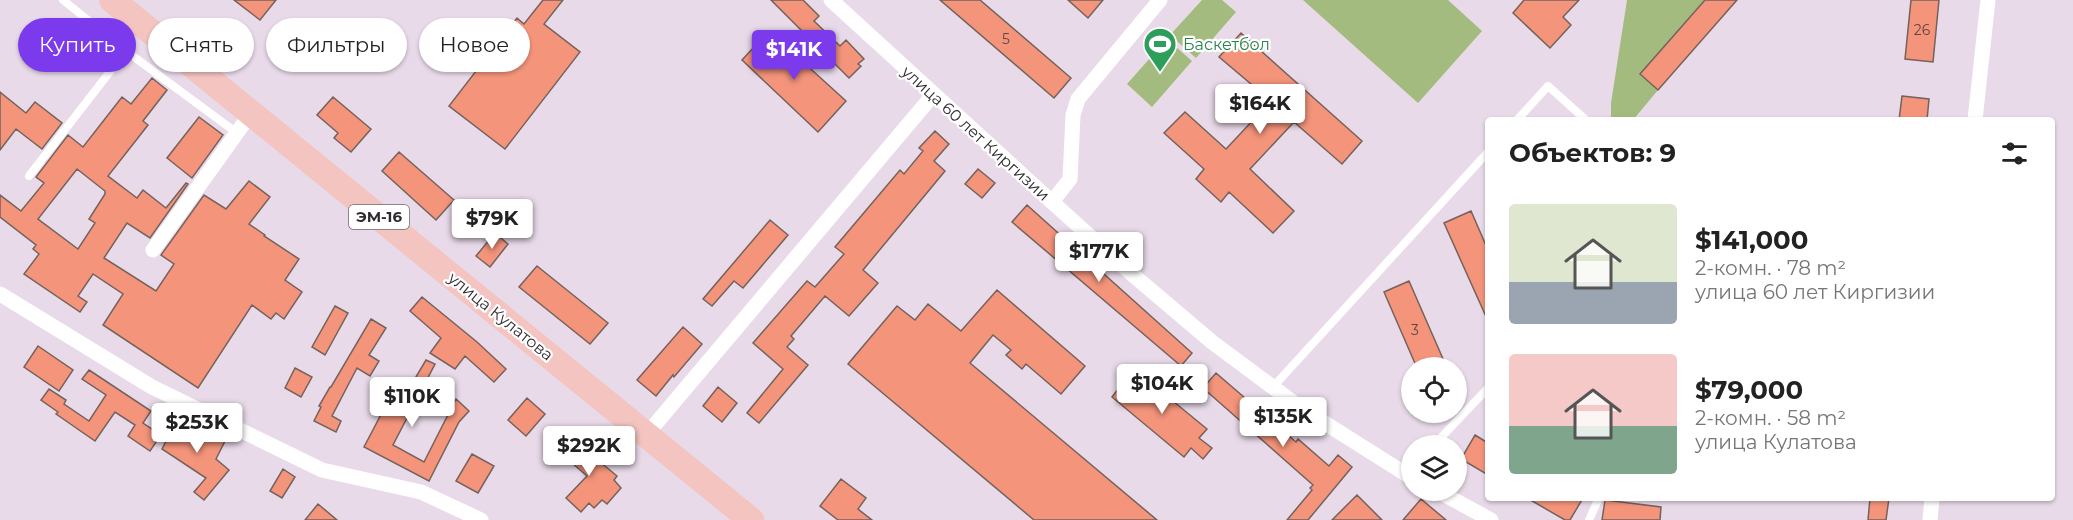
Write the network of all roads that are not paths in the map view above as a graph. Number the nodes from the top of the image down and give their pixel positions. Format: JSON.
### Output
{"nodes":[{"id":1,"x":63,"y":0,"type":"edge"},
{"id":2,"x":111,"y":0,"type":"edge"},
{"id":3,"x":831,"y":0,"type":"edge"},
{"id":4,"x":1160,"y":0,"type":"edge"},
{"id":5,"x":1988,"y":0,"type":"edge"},
{"id":6,"x":85,"y":18,"type":"edge"},
{"id":7,"x":136,"y":57,"type":"edge"},
{"id":8,"x":110,"y":72,"type":"edge"},
{"id":9,"x":933,"y":94,"type":"junction"},
{"id":10,"x":1520,"y":117,"type":"edge"},
{"id":11,"x":1583,"y":117,"type":"edge"},
{"id":12,"x":1975,"y":117,"type":"edge"},
{"id":13,"x":244,"y":123,"type":"junction"},
{"id":14,"x":1485,"y":155,"type":"edge"},
{"id":15,"x":29,"y":176,"type":"dead end"},
{"id":16,"x":1052,"y":202,"type":"junction"},
{"id":17,"x":153,"y":250,"type":"dead end"},
{"id":18,"x":0,"y":294,"type":"edge"},
{"id":19,"x":1272,"y":388,"type":"junction"},
{"id":20,"x":1485,"y":391,"type":"edge"},
{"id":21,"x":647,"y":434,"type":"junction"},
{"id":22,"x":1443,"y":435,"type":"edge"},
{"id":23,"x":1401,"y":469,"type":"edge"},
{"id":24,"x":1456,"y":501,"type":"edge"},
{"id":25,"x":1598,"y":501,"type":"edge"},
{"id":26,"x":1932,"y":501,"type":"edge"},
{"id":27,"x":481,"y":520,"type":"edge"},
{"id":28,"x":751,"y":520,"type":"edge"},
{"id":29,"x":1491,"y":520,"type":"edge"},
{"id":30,"x":1589,"y":520,"type":"edge"},
{"id":31,"x":1930,"y":520,"type":"edge"}],
"edges":[{"from":1,"to":6,"type":"lane"},
{"from":2,"to":13,"type":"highway","name":"улица Кулатова","number":"ЭМ-16"},
{"from":3,"to":9,"type":"street","name":"улица 60 лет Киргизии"},
{"from":4,"to":16,"type":"street"},
{"from":5,"to":12,"type":"street"},
{"from":7,"to":13,"type":"lane"},
{"from":8,"to":15,"type":"lane"},
{"from":9,"to":16,"type":"street","name":"улица 60 лет Киргизии"},
{"from":9,"to":21,"type":"street"},
{"from":10,"to":11,"type":"lane"},
{"from":13,"to":17,"type":"street"},
{"from":13,"to":21,"type":"highway","name":"улица Кулатова","number":"ЭМ-16"},
{"from":14,"to":19,"type":"lane"},
{"from":16,"to":19,"type":"street","name":"улица 60 лет Киргизии"},
{"from":18,"to":27,"type":"street"},
{"from":19,"to":23,"type":"street","name":"улица 60 лет Киргизии"},
{"from":20,"to":22,"type":"lane"},
{"from":21,"to":28,"type":"highway","name":"улица Кулатова","number":"ЭМ-16"},
{"from":24,"to":29,"type":"street"},
{"from":25,"to":30,"type":"lane"},
{"from":26,"to":31,"type":"street"}]}
